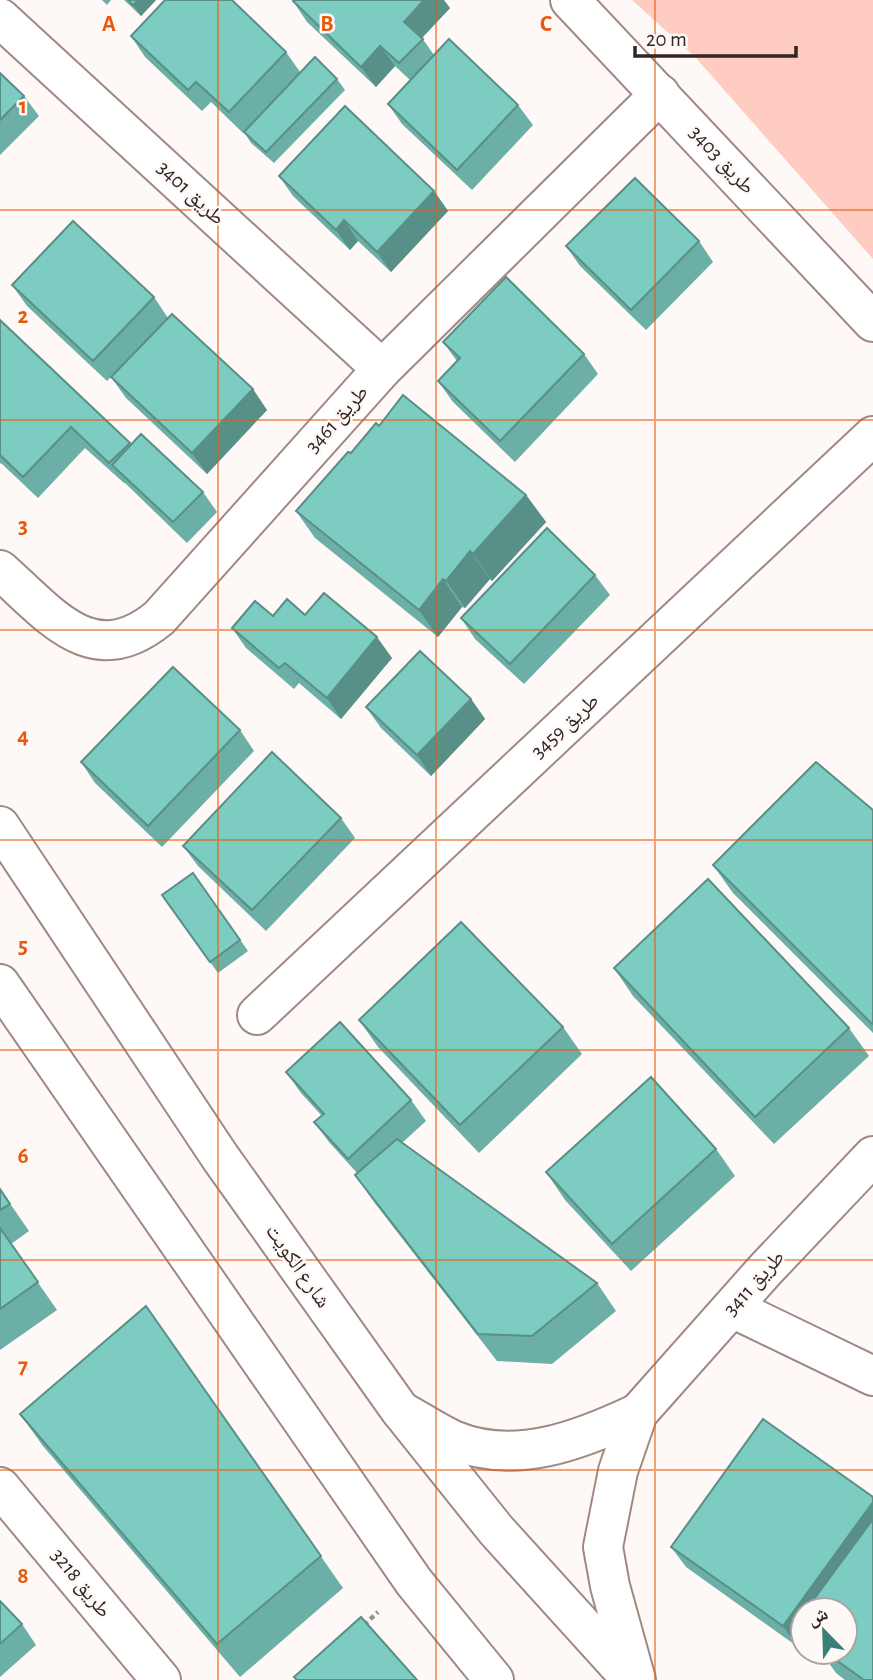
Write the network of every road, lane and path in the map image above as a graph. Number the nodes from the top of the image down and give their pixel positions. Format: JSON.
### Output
{"nodes":[{"id":1,"x":570,"y":0,"type":"edge"},
{"id":2,"x":0,"y":18,"type":"edge"},
{"id":3,"x":660,"y":94,"type":"junction"},
{"id":4,"x":873,"y":322,"type":"edge"},
{"id":5,"x":382,"y":369,"type":"junction"},
{"id":6,"x":873,"y":436,"type":"edge"},
{"id":7,"x":0,"y":570,"type":"edge"},
{"id":8,"x":0,"y":826,"type":"edge"},
{"id":9,"x":0,"y":984,"type":"edge"},
{"id":10,"x":257,"y":1015,"type":"dead end"},
{"id":11,"x":873,"y":1156,"type":"edge"},
{"id":12,"x":732,"y":1308,"type":"junction"},
{"id":13,"x":873,"y":1376,"type":"edge"},
{"id":14,"x":400,"y":1410,"type":"junction"},
{"id":15,"x":638,"y":1413,"type":"junction"},
{"id":16,"x":0,"y":1487,"type":"edge"},
{"id":17,"x":414,"y":1582,"type":"junction"},
{"id":18,"x":362,"y":1626,"type":"edge"},
{"id":19,"x":161,"y":1680,"type":"edge"},
{"id":20,"x":494,"y":1680,"type":"edge"},
{"id":21,"x":634,"y":1680,"type":"edge"}],
"edges":[{"from":1,"to":3,"type":"street","name":"طريق 3403"},
{"from":2,"to":5,"type":"street","name":"طريق 3401"},
{"from":3,"to":4,"type":"street","name":"طريق 3403"},
{"from":3,"to":5,"type":"street","name":"طريق 3461"},
{"from":5,"to":7,"type":"street","name":"طريق 3461"},
{"from":6,"to":10,"type":"street","name":"طريق 3459"},
{"from":8,"to":14,"type":"street","name":"شارع الكويت"},
{"from":9,"to":17,"type":"street"},
{"from":11,"to":12,"type":"street","name":"طريق 3411"},
{"from":12,"to":13,"type":"street"},
{"from":12,"to":15,"type":"street","name":"طريق 3411"},
{"from":14,"to":15,"type":"street","name":"طريق 3411"},
{"from":14,"to":21,"type":"street","name":"شارع الكويت"},
{"from":15,"to":21,"type":"street","name":"طريق 3411"},
{"from":16,"to":19,"type":"street","name":"طريق 3218"},
{"from":17,"to":18,"type":"path"},
{"from":17,"to":20,"type":"street"}]}
